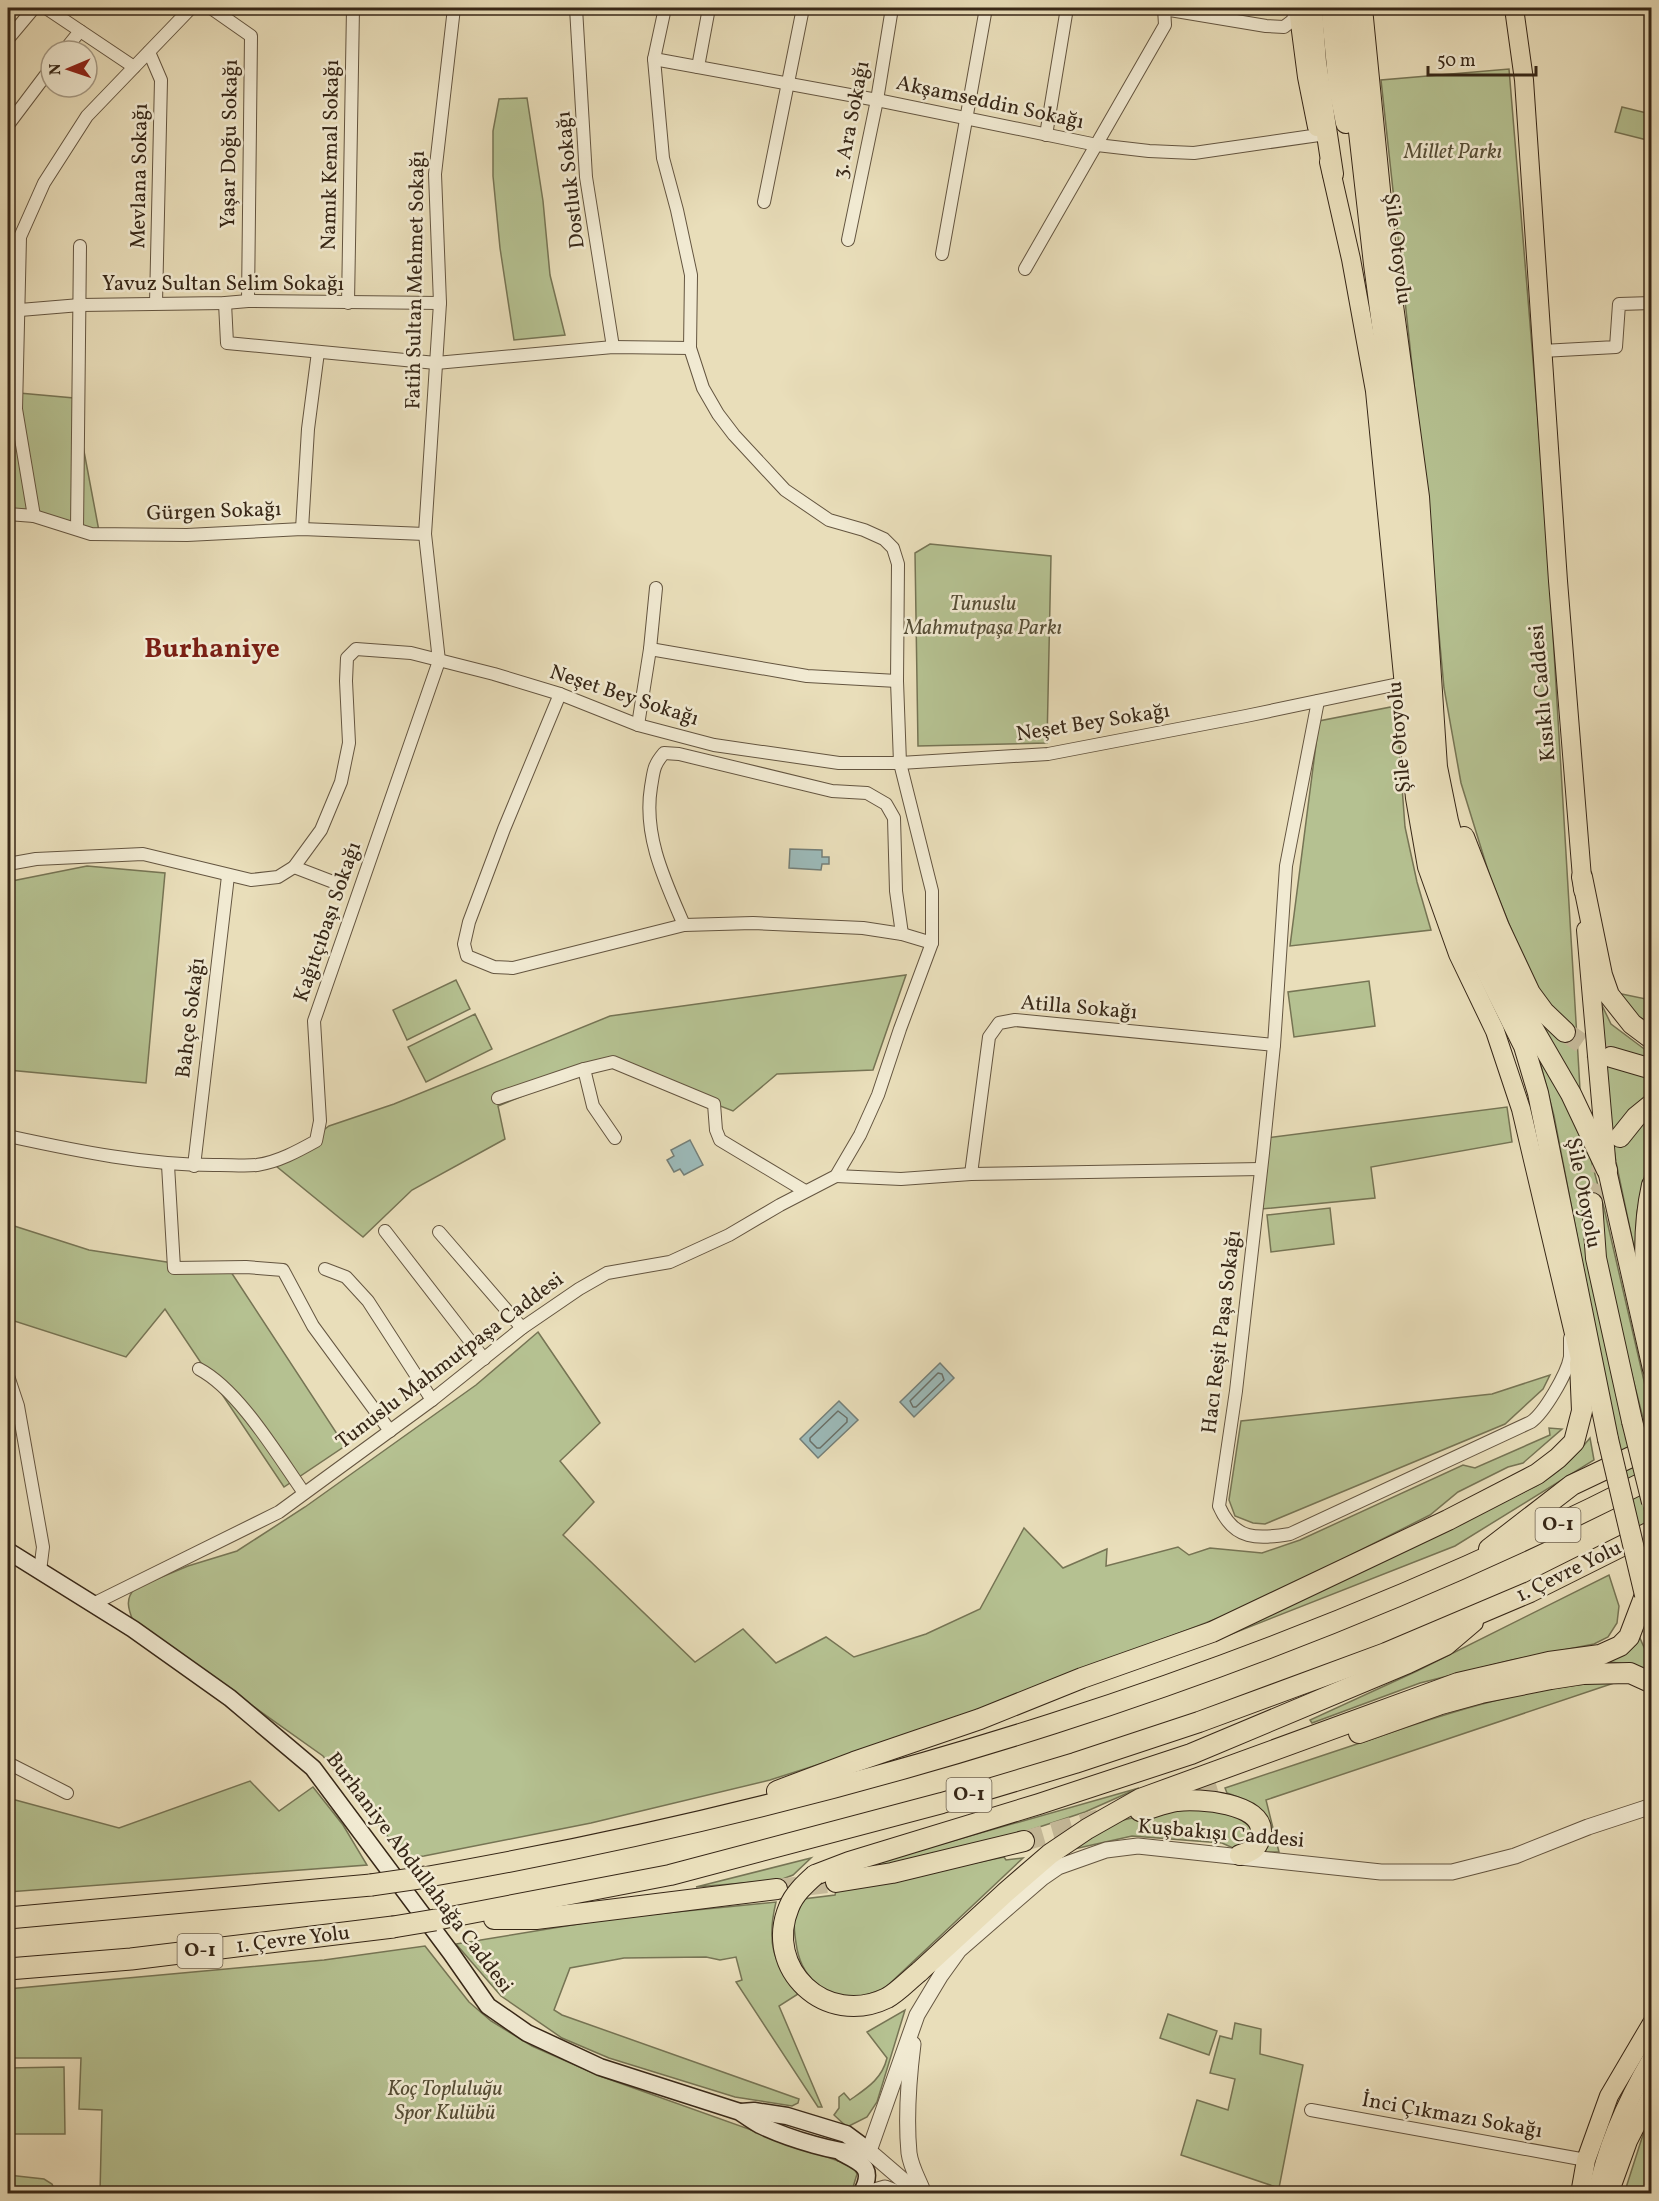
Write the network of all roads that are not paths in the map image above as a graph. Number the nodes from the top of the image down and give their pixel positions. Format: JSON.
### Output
{"nodes":[{"id":1,"x":34,"y":8,"type":"edge"},
{"id":2,"x":46,"y":8,"type":"edge"},
{"id":3,"x":191,"y":8,"type":"edge"},
{"id":4,"x":211,"y":8,"type":"edge"},
{"id":5,"x":353,"y":8,"type":"edge"},
{"id":6,"x":454,"y":8,"type":"edge"},
{"id":7,"x":576,"y":8,"type":"edge"},
{"id":8,"x":665,"y":8,"type":"edge"},
{"id":9,"x":709,"y":8,"type":"edge"},
{"id":10,"x":803,"y":8,"type":"edge"},
{"id":11,"x":892,"y":8,"type":"edge"},
{"id":12,"x":986,"y":8,"type":"edge"},
{"id":13,"x":1067,"y":8,"type":"edge"},
{"id":14,"x":1161,"y":8,"type":"edge"},
{"id":15,"x":1297,"y":8,"type":"edge"},
{"id":16,"x":1312,"y":8,"type":"edge"},
{"id":17,"x":1331,"y":8,"type":"edge"},
{"id":18,"x":1345,"y":8,"type":"edge"},
{"id":19,"x":1362,"y":8,"type":"edge"},
{"id":20,"x":1514,"y":8,"type":"edge"},
{"id":21,"x":80,"y":30,"type":"junction"},
{"id":22,"x":8,"y":39,"type":"edge"},
{"id":23,"x":73,"y":39,"type":"edge"},
{"id":24,"x":149,"y":52,"type":"junction"},
{"id":25,"x":654,"y":59,"type":"junction"},
{"id":26,"x":134,"y":67,"type":"junction"},
{"id":27,"x":698,"y":67,"type":"junction"},
{"id":28,"x":39,"y":84,"type":"edge"},
{"id":29,"x":789,"y":84,"type":"junction"},
{"id":30,"x":877,"y":100,"type":"junction"},
{"id":31,"x":966,"y":118,"type":"junction"},
{"id":32,"x":8,"y":124,"type":"edge"},
{"id":33,"x":1046,"y":135,"type":"junction"},
{"id":34,"x":1319,"y":135,"type":"junction"},
{"id":35,"x":1097,"y":145,"type":"junction"},
{"id":36,"x":1333,"y":174,"type":"junction"},
{"id":37,"x":764,"y":202,"type":"dead end"},
{"id":38,"x":848,"y":240,"type":"dead end"},
{"id":39,"x":80,"y":246,"type":"dead end"},
{"id":40,"x":942,"y":254,"type":"dead end"},
{"id":41,"x":1374,"y":264,"type":"junction"},
{"id":42,"x":1025,"y":269,"type":"dead end"},
{"id":43,"x":248,"y":300,"type":"junction"},
{"id":44,"x":156,"y":303,"type":"junction"},
{"id":45,"x":225,"y":303,"type":"junction"},
{"id":46,"x":348,"y":303,"type":"junction"},
{"id":47,"x":440,"y":303,"type":"junction"},
{"id":48,"x":1652,"y":303,"type":"edge"},
{"id":49,"x":80,"y":305,"type":"junction"},
{"id":50,"x":13,"y":311,"type":"edge"},
{"id":51,"x":613,"y":347,"type":"junction"},
{"id":52,"x":690,"y":348,"type":"junction"},
{"id":53,"x":1542,"y":351,"type":"junction"},
{"id":54,"x":318,"y":352,"type":"junction"},
{"id":55,"x":436,"y":363,"type":"junction"},
{"id":56,"x":8,"y":513,"type":"edge"},
{"id":57,"x":34,"y":516,"type":"junction"},
{"id":58,"x":77,"y":529,"type":"junction"},
{"id":59,"x":302,"y":529,"type":"junction"},
{"id":60,"x":425,"y":534,"type":"junction"},
{"id":61,"x":656,"y":588,"type":"dead end"},
{"id":62,"x":650,"y":649,"type":"junction"},
{"id":63,"x":439,"y":661,"type":"junction"},
{"id":64,"x":897,"y":681,"type":"junction"},
{"id":65,"x":1403,"y":682,"type":"junction"},
{"id":66,"x":560,"y":694,"type":"junction"},
{"id":67,"x":1318,"y":701,"type":"junction"},
{"id":68,"x":1435,"y":712,"type":"junction"},
{"id":69,"x":638,"y":725,"type":"junction"},
{"id":70,"x":900,"y":763,"type":"junction"},
{"id":71,"x":8,"y":864,"type":"edge"},
{"id":72,"x":294,"y":867,"type":"junction"},
{"id":73,"x":228,"y":876,"type":"junction"},
{"id":74,"x":1582,"y":877,"type":"junction"},
{"id":75,"x":341,"y":885,"type":"dead end"},
{"id":76,"x":684,"y":925,"type":"junction"},
{"id":77,"x":902,"y":934,"type":"junction"},
{"id":78,"x":932,"y":943,"type":"junction"},
{"id":79,"x":1565,"y":1032,"type":"tunnel mouth"},
{"id":80,"x":1652,"y":1039,"type":"edge"},
{"id":81,"x":1274,"y":1045,"type":"junction"},
{"id":82,"x":1611,"y":1058,"type":"tunnel mouth"},
{"id":83,"x":584,"y":1069,"type":"junction"},
{"id":84,"x":1652,"y":1069,"type":"edge"},
{"id":85,"x":498,"y":1098,"type":"dead end"},
{"id":86,"x":1652,"y":1104,"type":"edge"},
{"id":87,"x":8,"y":1136,"type":"edge"},
{"id":88,"x":1620,"y":1137,"type":"tunnel mouth"},
{"id":89,"x":615,"y":1138,"type":"dead end"},
{"id":90,"x":168,"y":1165,"type":"junction"},
{"id":91,"x":194,"y":1166,"type":"junction"},
{"id":92,"x":1261,"y":1169,"type":"junction"},
{"id":93,"x":1607,"y":1170,"type":"junction"},
{"id":94,"x":971,"y":1174,"type":"junction"},
{"id":95,"x":836,"y":1176,"type":"junction"},
{"id":96,"x":1652,"y":1185,"type":"edge"},
{"id":97,"x":805,"y":1191,"type":"junction"},
{"id":98,"x":1592,"y":1203,"type":"tunnel mouth"},
{"id":99,"x":386,"y":1231,"type":"dead end"},
{"id":100,"x":439,"y":1232,"type":"dead end"},
{"id":101,"x":325,"y":1269,"type":"dead end"},
{"id":102,"x":1571,"y":1320,"type":"junction"},
{"id":103,"x":1652,"y":1322,"type":"edge"},
{"id":104,"x":522,"y":1328,"type":"junction"},
{"id":105,"x":484,"y":1359,"type":"junction"},
{"id":106,"x":1580,"y":1363,"type":"junction"},
{"id":107,"x":199,"y":1369,"type":"dead end"},
{"id":108,"x":1652,"y":1369,"type":"edge"},
{"id":109,"x":8,"y":1376,"type":"edge"},
{"id":110,"x":432,"y":1400,"type":"junction"},
{"id":111,"x":390,"y":1431,"type":"junction"},
{"id":112,"x":1608,"y":1438,"type":"junction"},
{"id":113,"x":1652,"y":1447,"type":"edge"},
{"id":114,"x":1652,"y":1478,"type":"edge"},
{"id":115,"x":304,"y":1493,"type":"junction"},
{"id":116,"x":1652,"y":1502,"type":"edge"},
{"id":117,"x":1652,"y":1531,"type":"edge"},
{"id":118,"x":8,"y":1551,"type":"edge"},
{"id":119,"x":1463,"y":1569,"type":"junction"},
{"id":120,"x":40,"y":1571,"type":"junction"},
{"id":121,"x":93,"y":1604,"type":"junction"},
{"id":122,"x":1648,"y":1604,"type":"edge"},
{"id":123,"x":1486,"y":1611,"type":"junction"},
{"id":124,"x":1652,"y":1683,"type":"edge"},
{"id":125,"x":8,"y":1763,"type":"edge"},
{"id":126,"x":1224,"y":1782,"type":"tunnel mouth"},
{"id":127,"x":67,"y":1792,"type":"dead end"},
{"id":128,"x":1652,"y":1806,"type":"edge"},
{"id":129,"x":718,"y":1816,"type":"junction"},
{"id":130,"x":1087,"y":1829,"type":"junction"},
{"id":131,"x":1024,"y":1841,"type":"tunnel mouth"},
{"id":132,"x":1240,"y":1856,"type":"junction"},
{"id":133,"x":426,"y":1877,"type":"joint"},
{"id":134,"x":836,"y":1882,"type":"tunnel mouth"},
{"id":135,"x":777,"y":1889,"type":"tunnel mouth"},
{"id":136,"x":8,"y":1918,"type":"edge"},
{"id":137,"x":435,"y":1920,"type":"junction"},
{"id":138,"x":8,"y":1969,"type":"edge"},
{"id":139,"x":917,"y":2015,"type":"junction"},
{"id":140,"x":1652,"y":2023,"type":"edge"},
{"id":141,"x":1652,"y":2058,"type":"edge"},
{"id":142,"x":1652,"y":2094,"type":"edge"},
{"id":143,"x":1311,"y":2110,"type":"dead end"},
{"id":144,"x":740,"y":2112,"type":"junction"},
{"id":145,"x":836,"y":2150,"type":"junction"},
{"id":146,"x":869,"y":2151,"type":"junction"},
{"id":147,"x":1586,"y":2160,"type":"junction"},
{"id":148,"x":862,"y":2193,"type":"edge"},
{"id":149,"x":900,"y":2193,"type":"edge"},
{"id":150,"x":919,"y":2193,"type":"edge"},
{"id":151,"x":924,"y":2193,"type":"edge"},
{"id":152,"x":1580,"y":2193,"type":"edge"},
{"id":153,"x":1597,"y":2193,"type":"edge"},
{"id":154,"x":1609,"y":2193,"type":"edge"}],
"edges":[{"from":1,"to":22,"type":"street"},
{"from":2,"to":21,"type":"street"},
{"from":3,"to":24,"type":"street"},
{"from":4,"to":43,"type":"street","name":"Yaşar Doğu Sokağı"},
{"from":5,"to":46,"type":"street","name":"Namık Kemal Sokağı"},
{"from":6,"to":47,"type":"street","name":"Fatih Sultan Mehmet Sokağı"},
{"from":7,"to":51,"type":"street","name":"Dostluk Sokağı"},
{"from":8,"to":25,"type":"street"},
{"from":9,"to":27,"type":"street"},
{"from":10,"to":29,"type":"street"},
{"from":11,"to":30,"type":"street","name":"3. Ara Sokağı"},
{"from":12,"to":31,"type":"street"},
{"from":13,"to":33,"type":"street"},
{"from":14,"to":15,"type":"street"},
{"from":14,"to":35,"type":"street"},
{"from":15,"to":34,"type":"main road"},
{"from":16,"to":36,"type":"highway"},
{"from":17,"to":41,"type":"highway"},
{"from":18,"to":41,"type":"highway","name":"Şile Otoyolu"},
{"from":19,"to":68,"type":"highway","name":"Şile Otoyolu"},
{"from":20,"to":53,"type":"main road","name":"Kısıklı Caddesi"},
{"from":21,"to":23,"type":"street"},
{"from":21,"to":26,"type":"street"},
{"from":24,"to":26,"type":"street"},
{"from":24,"to":44,"type":"street","name":"Mevlana Sokağı"},
{"from":25,"to":27,"type":"street","name":"Akşamseddin Sokağı"},
{"from":25,"to":52,"type":"street"},
{"from":26,"to":50,"type":"street"},
{"from":27,"to":29,"type":"street","name":"Akşamseddin Sokağı"},
{"from":28,"to":32,"type":"street"},
{"from":29,"to":30,"type":"street","name":"Akşamseddin Sokağı"},
{"from":29,"to":37,"type":"street"},
{"from":30,"to":31,"type":"street","name":"Akşamseddin Sokağı"},
{"from":30,"to":38,"type":"street","name":"3. Ara Sokağı"},
{"from":31,"to":33,"type":"street","name":"Akşamseddin Sokağı"},
{"from":31,"to":40,"type":"street"},
{"from":33,"to":35,"type":"street","name":"Akşamseddin Sokağı"},
{"from":34,"to":35,"type":"street","name":"Akşamseddin Sokağı"},
{"from":34,"to":36,"type":"main road"},
{"from":35,"to":42,"type":"street"},
{"from":36,"to":65,"type":"main road"},
{"from":39,"to":49,"type":"street"},
{"from":41,"to":112,"type":"highway","name":"Şile Otoyolu"},
{"from":43,"to":45,"type":"street","name":"Yavuz Sultan Selim Sokağı"},
{"from":43,"to":46,"type":"street","name":"Yavuz Sultan Selim Sokağı"},
{"from":44,"to":45,"type":"street","name":"Yavuz Sultan Selim Sokağı"},
{"from":44,"to":49,"type":"street","name":"Yavuz Sultan Selim Sokağı"},
{"from":45,"to":54,"type":"street"},
{"from":46,"to":47,"type":"street","name":"Yavuz Sultan Selim Sokağı"},
{"from":47,"to":55,"type":"street","name":"Fatih Sultan Mehmet Sokağı"},
{"from":48,"to":53,"type":"street"},
{"from":49,"to":50,"type":"street","name":"Yavuz Sultan Selim Sokağı"},
{"from":49,"to":58,"type":"street"},
{"from":50,"to":57,"type":"street"},
{"from":51,"to":52,"type":"street"},
{"from":51,"to":55,"type":"street"},
{"from":52,"to":64,"type":"street"},
{"from":53,"to":74,"type":"main road","name":"Kısıklı Caddesi"},
{"from":54,"to":55,"type":"street"},
{"from":54,"to":59,"type":"street"},
{"from":55,"to":60,"type":"street","name":"Fatih Sultan Mehmet Sokağı"},
{"from":56,"to":57,"type":"street","name":"Gürgen Sokağı"},
{"from":57,"to":58,"type":"street","name":"Gürgen Sokağı"},
{"from":58,"to":59,"type":"street","name":"Gürgen Sokağı"},
{"from":59,"to":60,"type":"street","name":"Gürgen Sokağı"},
{"from":60,"to":63,"type":"street","name":"Fatih Sultan Mehmet Sokağı"},
{"from":61,"to":62,"type":"street"},
{"from":62,"to":64,"type":"street"},
{"from":62,"to":69,"type":"street"},
{"from":63,"to":66,"type":"street","name":"Neşet Bey Sokağı"},
{"from":63,"to":72,"type":"street","name":"Neşet Bey Sokağı"},
{"from":63,"to":91,"type":"street","name":"Kağıtçıbaşı Sokağı"},
{"from":64,"to":70,"type":"street"},
{"from":65,"to":67,"type":"street","name":"Neşet Bey Sokağı"},
{"from":65,"to":102,"type":"main road"},
{"from":66,"to":69,"type":"street","name":"Neşet Bey Sokağı"},
{"from":66,"to":76,"type":"street"},
{"from":67,"to":70,"type":"street","name":"Neşet Bey Sokağı"},
{"from":67,"to":81,"type":"street","name":"Hacı Reşit Paşa Sokağı"},
{"from":68,"to":79,"type":"highway"},
{"from":68,"to":93,"type":"highway","name":"Şile Otoyolu"},
{"from":69,"to":70,"type":"street","name":"Neşet Bey Sokağı"},
{"from":70,"to":78,"type":"street"},
{"from":71,"to":73,"type":"street"},
{"from":72,"to":73,"type":"street"},
{"from":72,"to":75,"type":"street"},
{"from":73,"to":91,"type":"street","name":"Bahçe Sokağı"},
{"from":74,"to":80,"type":"highway"},
{"from":74,"to":93,"type":"main road","name":"Kısıklı Caddesi"},
{"from":76,"to":77,"type":"street"},
{"from":76,"to":77,"type":"street"},
{"from":77,"to":78,"type":"street"},
{"from":78,"to":95,"type":"street"},
{"from":81,"to":92,"type":"street","name":"Hacı Reşit Paşa Sokağı"},
{"from":81,"to":94,"type":"street","name":"Atilla Sokağı"},
{"from":82,"to":84,"type":"highway"},
{"from":83,"to":85,"type":"street"},
{"from":83,"to":89,"type":"street"},
{"from":83,"to":97,"type":"street"},
{"from":86,"to":88,"type":"highway"},
{"from":87,"to":90,"type":"street","name":"Kağıtçıbaşı Sokağı"},
{"from":90,"to":91,"type":"street","name":"Kağıtçıbaşı Sokağı"},
{"from":90,"to":111,"type":"street"},
{"from":92,"to":94,"type":"street"},
{"from":92,"to":102,"type":"street","name":"Hacı Reşit Paşa Sokağı"},
{"from":93,"to":108,"type":"main road","name":"Kısıklı Caddesi"},
{"from":94,"to":95,"type":"street"},
{"from":95,"to":97,"type":"street","name":"Tunuslu Mahmutpaşa Caddesi"},
{"from":96,"to":103,"type":"highway"},
{"from":97,"to":104,"type":"street","name":"Tunuslu Mahmutpaşa Caddesi"},
{"from":98,"to":116,"type":"highway","bridge":true},
{"from":99,"to":105,"type":"street"},
{"from":100,"to":104,"type":"street"},
{"from":101,"to":110,"type":"street"},
{"from":102,"to":106,"type":"main road"},
{"from":104,"to":105,"type":"street","name":"Tunuslu Mahmutpaşa Caddesi"},
{"from":105,"to":110,"type":"street","name":"Tunuslu Mahmutpaşa Caddesi"},
{"from":106,"to":112,"type":"main road"},
{"from":106,"to":129,"type":"highway"},
{"from":107,"to":115,"type":"street"},
{"from":109,"to":120,"type":"street"},
{"from":110,"to":111,"type":"street","name":"Tunuslu Mahmutpaşa Caddesi"},
{"from":111,"to":115,"type":"street","name":"Tunuslu Mahmutpaşa Caddesi"},
{"from":112,"to":122,"type":"highway","name":"Şile Otoyolu","bridge":true},
{"from":113,"to":119,"type":"highway"},
{"from":114,"to":119,"type":"highway","number":"O-1"},
{"from":115,"to":121,"type":"street","name":"Tunuslu Mahmutpaşa Caddesi"},
{"from":117,"to":123,"type":"highway","name":"1. Çevre Yolu","number":"O-1"},
{"from":118,"to":120,"type":"main road","name":"Burhaniye Abdullahağa Caddesi"},
{"from":119,"to":129,"type":"highway","number":"O-1"},
{"from":120,"to":121,"type":"main road","name":"Burhaniye Abdullahağa Caddesi"},
{"from":121,"to":144,"type":"main road","name":"Burhaniye Abdullahağa Caddesi"},
{"from":122,"to":130,"type":"highway"},
{"from":123,"to":130,"type":"highway","bridge":true},
{"from":123,"to":137,"type":"highway","number":"O-1"},
{"from":124,"to":126,"type":"highway"},
{"from":125,"to":127,"type":"street"},
{"from":128,"to":132,"type":"street","name":"Kuşbakışı Caddesi"},
{"from":129,"to":133,"type":"highway","number":"O-1"},
{"from":130,"to":132,"type":"highway"},
{"from":131,"to":134,"type":"highway"},
{"from":132,"to":139,"type":"street","name":"Kuşbakışı Caddesi"},
{"from":133,"to":136,"type":"highway","number":"O-1","bridge":true},
{"from":135,"to":137,"type":"highway"},
{"from":137,"to":138,"type":"highway","name":"1. Çevre Yolu","number":"O-1","bridge":true},
{"from":139,"to":146,"type":"street","name":"Kuşbakışı Caddesi"},
{"from":139,"to":151,"type":"street"},
{"from":140,"to":147,"type":"main road"},
{"from":141,"to":153,"type":"main road"},
{"from":142,"to":154,"type":"main road"},
{"from":143,"to":147,"type":"street","name":"İnci Çıkmazı Sokağı"},
{"from":144,"to":145,"type":"main road","name":"Burhaniye Abdullahağa Caddesi"},
{"from":144,"to":146,"type":"main road"},
{"from":145,"to":146,"type":"main road","name":"Burhaniye Abdullahağa Caddesi"},
{"from":145,"to":148,"type":"main road"},
{"from":146,"to":150,"type":"street"},
{"from":147,"to":152,"type":"main road"},
{"from":148,"to":149,"type":"street"}]}
